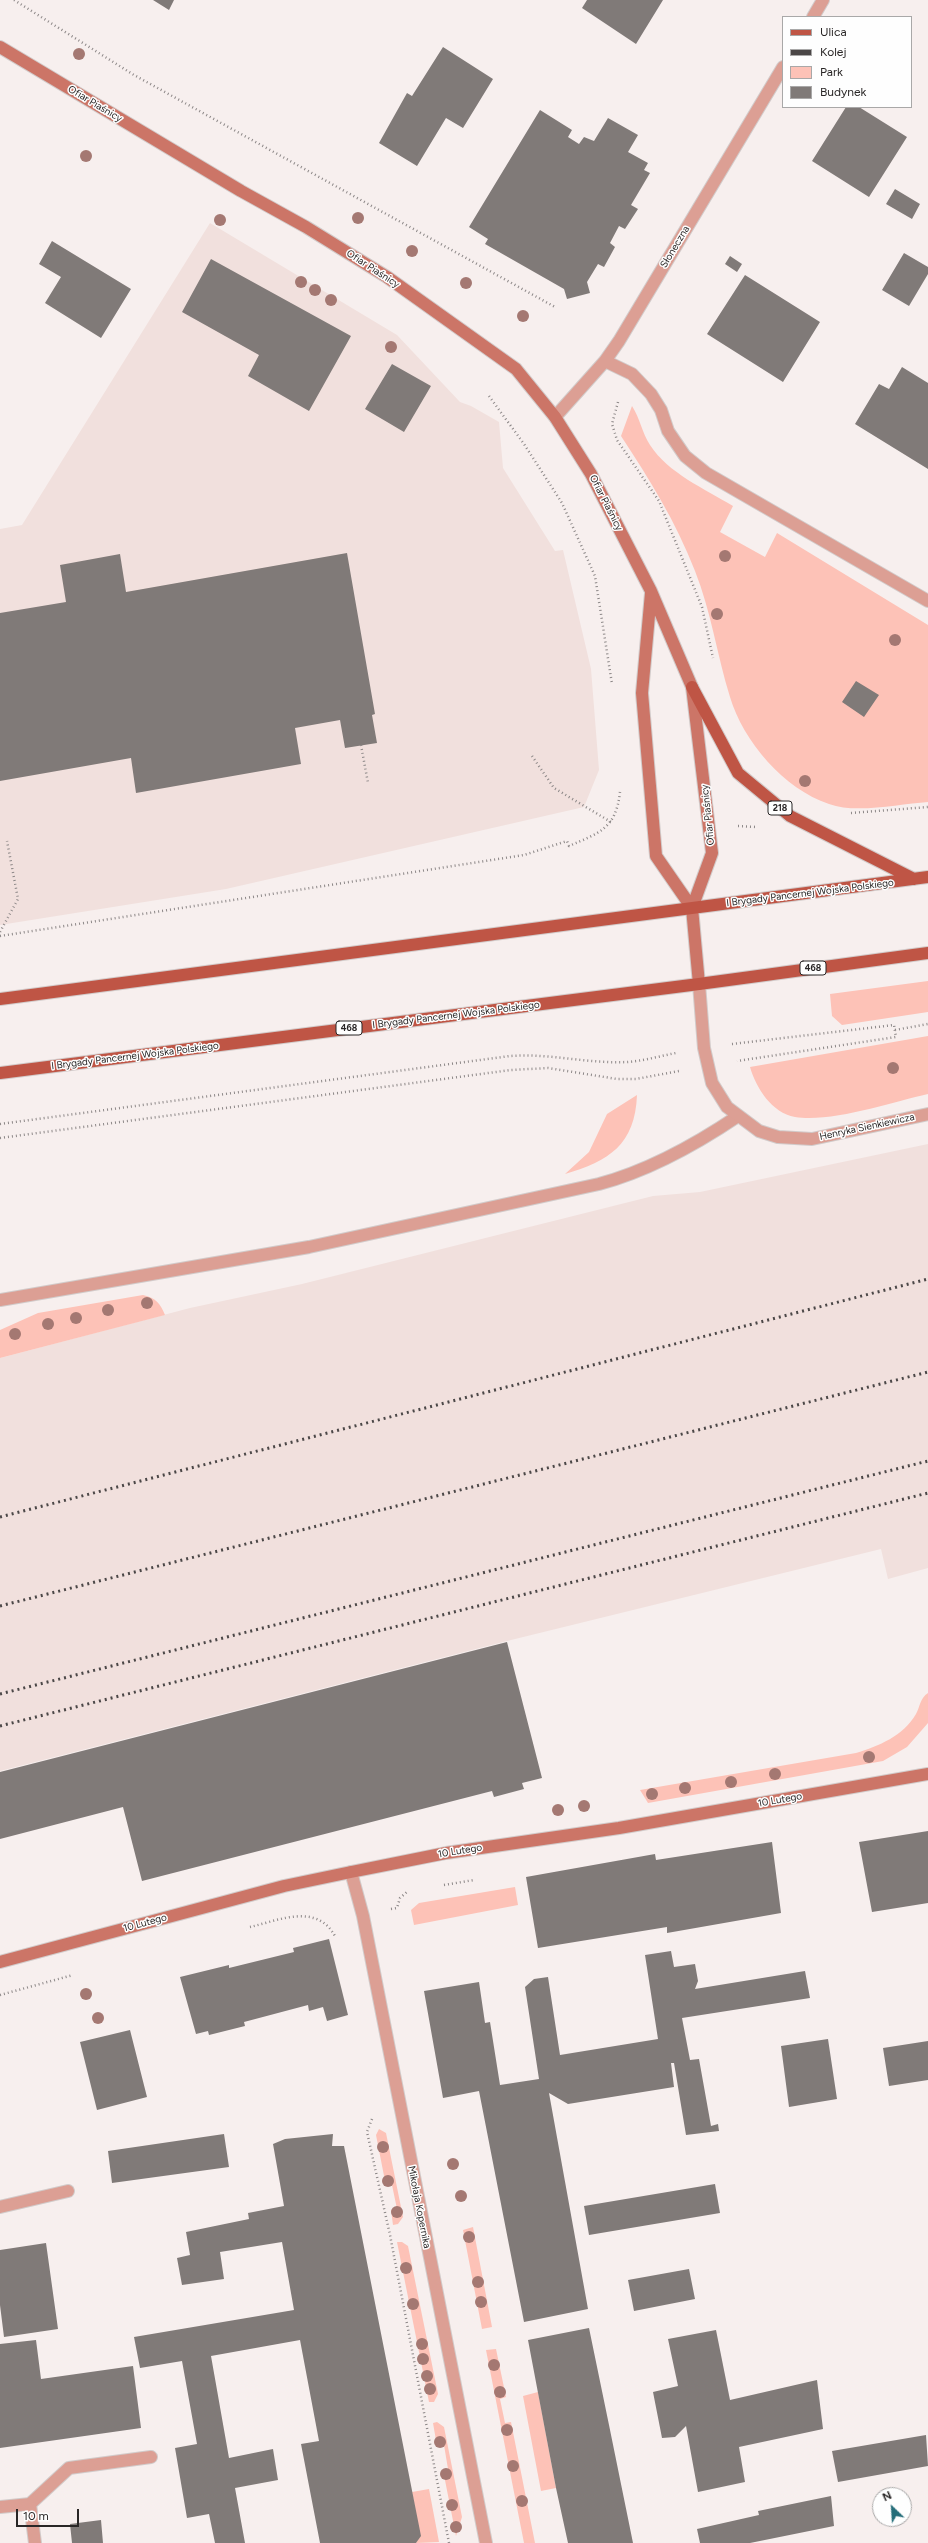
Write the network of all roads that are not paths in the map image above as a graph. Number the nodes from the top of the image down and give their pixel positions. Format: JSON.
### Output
{"nodes":[{"id":1,"x":823,"y":0,"type":"edge"},
{"id":2,"x":814,"y":16,"type":"edge"},
{"id":3,"x":0,"y":47,"type":"edge"},
{"id":4,"x":782,"y":69,"type":"edge"},
{"id":5,"x":605,"y":361,"type":"junction"},
{"id":6,"x":555,"y":417,"type":"junction"},
{"id":7,"x":651,"y":591,"type":"junction"},
{"id":8,"x":928,"y":601,"type":"edge"},
{"id":9,"x":692,"y":687,"type":"junction"},
{"id":10,"x":928,"y":877,"type":"edge"},
{"id":11,"x":914,"y":879,"type":"junction"},
{"id":12,"x":692,"y":908,"type":"junction"},
{"id":13,"x":928,"y":953,"type":"edge"},
{"id":14,"x":699,"y":984,"type":"junction"},
{"id":15,"x":0,"y":999,"type":"edge"},
{"id":16,"x":0,"y":1073,"type":"edge"},
{"id":17,"x":928,"y":1114,"type":"edge"},
{"id":18,"x":738,"y":1116,"type":"junction"},
{"id":19,"x":0,"y":1300,"type":"edge"},
{"id":20,"x":928,"y":1774,"type":"edge"},
{"id":21,"x":351,"y":1872,"type":"junction"},
{"id":22,"x":0,"y":1962,"type":"edge"},
{"id":23,"x":68,"y":2191,"type":"dead end"},
{"id":24,"x":0,"y":2206,"type":"edge"},
{"id":25,"x":151,"y":2457,"type":"dead end"},
{"id":26,"x":30,"y":2504,"type":"junction"},
{"id":27,"x":0,"y":2507,"type":"edge"},
{"id":28,"x":35,"y":2543,"type":"edge"},
{"id":29,"x":486,"y":2543,"type":"edge"}],
"edges":[{"from":1,"to":2,"type":"street"},
{"from":3,"to":6,"type":"street","name":"Ofiar Piaśnicy","number":"218"},
{"from":4,"to":5,"type":"street","name":"Słoneczna"},
{"from":5,"to":6,"type":"street","name":"Słoneczna"},
{"from":5,"to":8,"type":"street"},
{"from":6,"to":7,"type":"street","name":"Ofiar Piaśnicy","number":"218"},
{"from":7,"to":9,"type":"street","name":"Ofiar Piaśnicy","number":"218"},
{"from":7,"to":12,"type":"street"},
{"from":9,"to":11,"type":"main road","number":"218"},
{"from":9,"to":12,"type":"street","name":"Ofiar Piaśnicy","number":"218"},
{"from":10,"to":11,"type":"main road","name":"I Brygady Pancernej Wojska Polskiego"},
{"from":11,"to":12,"type":"main road","name":"I Brygady Pancernej Wojska Polskiego"},
{"from":12,"to":14,"type":"street"},
{"from":12,"to":15,"type":"main road","name":"I Brygady Pancernej Wojska Polskiego"},
{"from":13,"to":14,"type":"main road","name":"I Brygady Pancernej Wojska Polskiego","number":"468"},
{"from":14,"to":16,"type":"main road","name":"I Brygady Pancernej Wojska Polskiego","number":"468"},
{"from":14,"to":18,"type":"street","name":"Henryka Sienkiewicza"},
{"from":17,"to":18,"type":"street","name":"Henryka Sienkiewicza"},
{"from":18,"to":19,"type":"street"},
{"from":20,"to":21,"type":"street","name":"10 Lutego"},
{"from":21,"to":22,"type":"street","name":"10 Lutego"},
{"from":21,"to":29,"type":"street","name":"Mikołaja Kopernika"},
{"from":23,"to":24,"type":"street"},
{"from":25,"to":26,"type":"street"},
{"from":26,"to":27,"type":"street"},
{"from":26,"to":28,"type":"street"}]}
